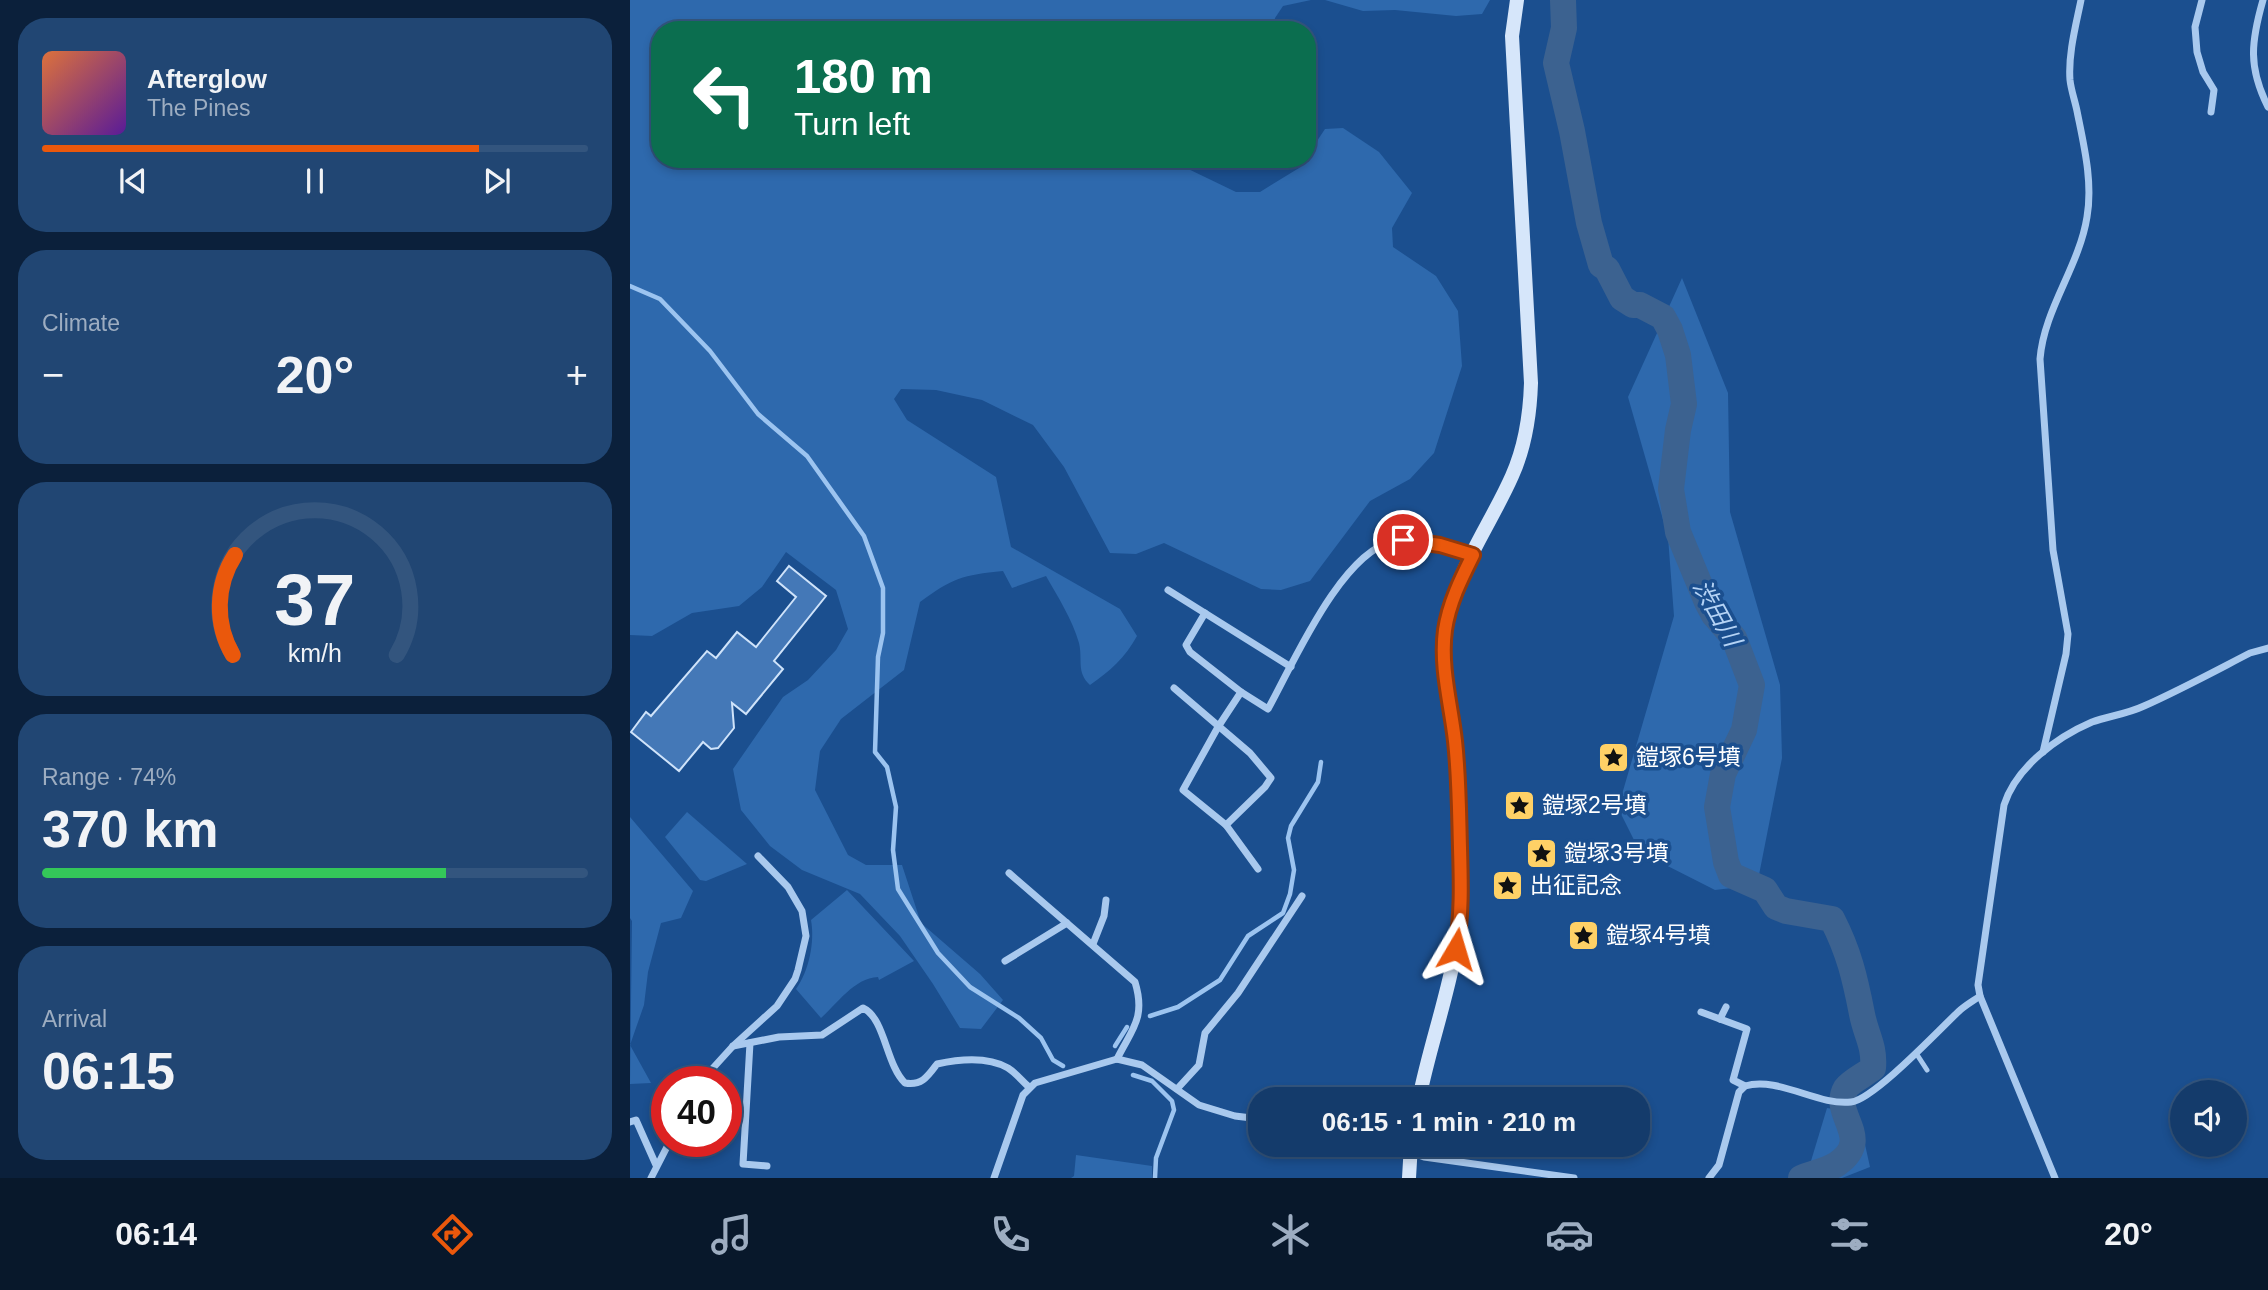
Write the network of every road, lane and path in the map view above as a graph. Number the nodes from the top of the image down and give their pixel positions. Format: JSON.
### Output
{"nodes":[{"id":1,"x":1517,"y":0,"type":"edge"},
{"id":2,"x":2081,"y":0,"type":"edge"},
{"id":3,"x":2202,"y":0,"type":"edge"},
{"id":4,"x":2263,"y":0,"type":"edge"},
{"id":5,"x":2268,"y":107,"type":"edge"},
{"id":6,"x":2211,"y":113,"type":"dead end"},
{"id":7,"x":1473,"y":555,"type":"junction"},
{"id":8,"x":1168,"y":590,"type":"dead end"},
{"id":9,"x":1205,"y":613,"type":"junction"},
{"id":10,"x":2268,"y":648,"type":"edge"},
{"id":11,"x":1291,"y":667,"type":"junction"},
{"id":12,"x":1174,"y":688,"type":"dead end"},
{"id":13,"x":1241,"y":692,"type":"junction"},
{"id":14,"x":1219,"y":727,"type":"junction"},
{"id":15,"x":2043,"y":752,"type":"junction"},
{"id":16,"x":1226,"y":825,"type":"junction"},
{"id":17,"x":758,"y":856,"type":"dead end"},
{"id":18,"x":1258,"y":869,"type":"dead end"},
{"id":19,"x":1009,"y":873,"type":"dead end"},
{"id":20,"x":1302,"y":896,"type":"dead end"},
{"id":21,"x":1106,"y":900,"type":"dead end"},
{"id":22,"x":1067,"y":923,"type":"junction"},
{"id":23,"x":1093,"y":944,"type":"junction"},
{"id":24,"x":1005,"y":961,"type":"dead end"},
{"id":25,"x":1980,"y":996,"type":"junction"},
{"id":26,"x":1726,"y":1007,"type":"dead end"},
{"id":27,"x":1701,"y":1012,"type":"dead end"},
{"id":28,"x":1720,"y":1019,"type":"junction"},
{"id":29,"x":750,"y":1043,"type":"junction"},
{"id":30,"x":733,"y":1046,"type":"junction"},
{"id":31,"x":1916,"y":1053,"type":"junction"},
{"id":32,"x":1117,"y":1059,"type":"junction"},
{"id":33,"x":715,"y":1066,"type":"edge"},
{"id":34,"x":1927,"y":1070,"type":"dead end"},
{"id":35,"x":1745,"y":1086,"type":"junction"},
{"id":36,"x":1029,"y":1087,"type":"junction"},
{"id":37,"x":1422,"y":1087,"type":"edge"},
{"id":38,"x":1177,"y":1089,"type":"junction"},
{"id":39,"x":1248,"y":1118,"type":"edge"},
{"id":40,"x":630,"y":1122,"type":"edge"},
{"id":41,"x":661,"y":1157,"type":"edge"},
{"id":42,"x":1410,"y":1157,"type":"edge"},
{"id":43,"x":1424,"y":1157,"type":"edge"},
{"id":44,"x":731,"y":1163,"type":"dead end"},
{"id":45,"x":743,"y":1164,"type":"junction"},
{"id":46,"x":656,"y":1165,"type":"junction"},
{"id":47,"x":767,"y":1166,"type":"dead end"},
{"id":48,"x":1712,"y":1177,"type":"edge"},
{"id":49,"x":650,"y":1178,"type":"edge"},
{"id":50,"x":994,"y":1178,"type":"edge"},
{"id":51,"x":1409,"y":1178,"type":"edge"},
{"id":52,"x":1574,"y":1178,"type":"edge"},
{"id":53,"x":2055,"y":1178,"type":"edge"}],
"edges":[{"from":1,"to":7,"type":"street"},
{"from":2,"to":15,"type":"street"},
{"from":3,"to":6,"type":"street"},
{"from":4,"to":5,"type":"street"},
{"from":7,"to":11,"type":"street"},
{"from":7,"to":37,"type":"street"},
{"from":8,"to":9,"type":"street"},
{"from":9,"to":11,"type":"street"},
{"from":9,"to":13,"type":"street"},
{"from":10,"to":15,"type":"street"},
{"from":11,"to":13,"type":"street"},
{"from":12,"to":14,"type":"street"},
{"from":13,"to":14,"type":"street"},
{"from":14,"to":16,"type":"street"},
{"from":14,"to":16,"type":"street"},
{"from":15,"to":25,"type":"street"},
{"from":16,"to":18,"type":"street"},
{"from":17,"to":30,"type":"street"},
{"from":19,"to":22,"type":"street"},
{"from":20,"to":38,"type":"street"},
{"from":21,"to":23,"type":"street"},
{"from":22,"to":23,"type":"street"},
{"from":22,"to":24,"type":"street"},
{"from":23,"to":32,"type":"street"},
{"from":25,"to":31,"type":"street"},
{"from":25,"to":53,"type":"street"},
{"from":26,"to":28,"type":"street"},
{"from":27,"to":28,"type":"street"},
{"from":28,"to":35,"type":"street"},
{"from":29,"to":30,"type":"street"},
{"from":29,"to":36,"type":"street"},
{"from":29,"to":45,"type":"street"},
{"from":30,"to":33,"type":"street"},
{"from":31,"to":34,"type":"lane"},
{"from":31,"to":35,"type":"street"},
{"from":32,"to":36,"type":"street"},
{"from":32,"to":38,"type":"street"},
{"from":35,"to":48,"type":"street"},
{"from":36,"to":50,"type":"street"},
{"from":38,"to":39,"type":"street"},
{"from":40,"to":46,"type":"street"},
{"from":41,"to":46,"type":"street"},
{"from":42,"to":51,"type":"street"},
{"from":43,"to":52,"type":"street"},
{"from":44,"to":45,"type":"street"},
{"from":45,"to":47,"type":"street"},
{"from":46,"to":49,"type":"street"}]}
